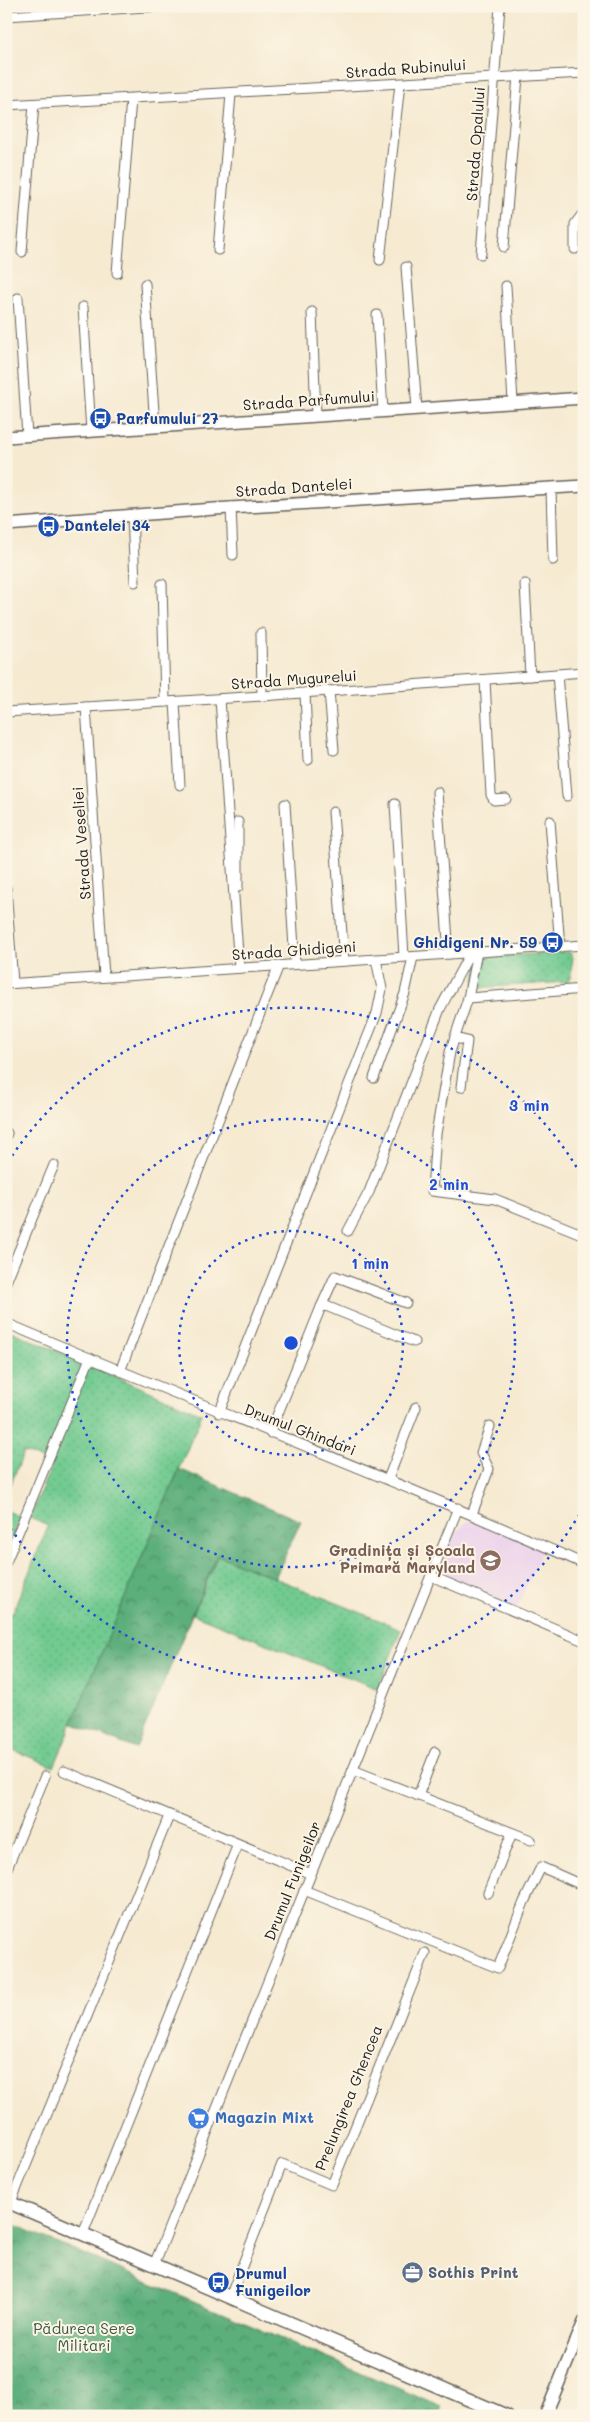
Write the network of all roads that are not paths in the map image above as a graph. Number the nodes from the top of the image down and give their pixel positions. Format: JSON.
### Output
{"nodes":[{"id":1,"x":162,"y":6,"type":"edge"},
{"id":2,"x":500,"y":6,"type":"edge"},
{"id":3,"x":6,"y":16,"type":"edge"},
{"id":4,"x":584,"y":73,"type":"edge"},
{"id":5,"x":518,"y":76,"type":"junction"},
{"id":6,"x":494,"y":78,"type":"junction"},
{"id":7,"x":400,"y":84,"type":"junction"},
{"id":8,"x":231,"y":94,"type":"junction"},
{"id":9,"x":131,"y":100,"type":"junction"},
{"id":10,"x":34,"y":104,"type":"junction"},
{"id":11,"x":6,"y":105,"type":"edge"},
{"id":12,"x":584,"y":212,"type":"edge"},
{"id":13,"x":504,"y":247,"type":"dead end"},
{"id":14,"x":575,"y":249,"type":"dead end"},
{"id":15,"x":218,"y":250,"type":"dead end"},
{"id":16,"x":22,"y":252,"type":"dead end"},
{"id":17,"x":481,"y":254,"type":"dead end"},
{"id":18,"x":380,"y":260,"type":"dead end"},
{"id":19,"x":406,"y":267,"type":"dead end"},
{"id":20,"x":117,"y":274,"type":"dead end"},
{"id":21,"x":145,"y":284,"type":"dead end"},
{"id":22,"x":506,"y":286,"type":"dead end"},
{"id":23,"x":18,"y":298,"type":"dead end"},
{"id":24,"x":83,"y":307,"type":"dead end"},
{"id":25,"x":312,"y":312,"type":"dead end"},
{"id":26,"x":377,"y":315,"type":"dead end"},
{"id":27,"x":584,"y":398,"type":"edge"},
{"id":28,"x":513,"y":402,"type":"junction"},
{"id":29,"x":417,"y":409,"type":"junction"},
{"id":30,"x":383,"y":411,"type":"junction"},
{"id":31,"x":316,"y":416,"type":"junction"},
{"id":32,"x":155,"y":426,"type":"junction"},
{"id":33,"x":90,"y":431,"type":"junction"},
{"id":34,"x":27,"y":436,"type":"junction"},
{"id":35,"x":6,"y":437,"type":"edge"},
{"id":36,"x":584,"y":486,"type":"edge"},
{"id":37,"x":551,"y":488,"type":"junction"},
{"id":38,"x":231,"y":508,"type":"junction"},
{"id":39,"x":132,"y":515,"type":"junction"},
{"id":40,"x":6,"y":525,"type":"edge"},
{"id":41,"x":233,"y":555,"type":"dead end"},
{"id":42,"x":553,"y":560,"type":"dead end"},
{"id":43,"x":135,"y":582,"type":"dead end"},
{"id":44,"x":162,"y":584,"type":"dead end"},
{"id":45,"x":525,"y":584,"type":"dead end"},
{"id":46,"x":261,"y":633,"type":"dead end"},
{"id":47,"x":584,"y":672,"type":"edge"},
{"id":48,"x":557,"y":674,"type":"junction"},
{"id":49,"x":530,"y":676,"type":"junction"},
{"id":50,"x":485,"y":680,"type":"junction"},
{"id":51,"x":329,"y":691,"type":"junction"},
{"id":52,"x":305,"y":693,"type":"junction"},
{"id":53,"x":262,"y":696,"type":"junction"},
{"id":54,"x":220,"y":699,"type":"junction"},
{"id":55,"x":165,"y":702,"type":"junction"},
{"id":56,"x":175,"y":702,"type":"junction"},
{"id":57,"x":86,"y":707,"type":"junction"},
{"id":58,"x":6,"y":712,"type":"edge"},
{"id":59,"x":334,"y":750,"type":"dead end"},
{"id":60,"x":308,"y":760,"type":"dead end"},
{"id":61,"x":180,"y":785,"type":"dead end"},
{"id":62,"x":437,"y":792,"type":"dead end"},
{"id":63,"x":567,"y":796,"type":"dead end"},
{"id":64,"x":506,"y":799,"type":"dead end"},
{"id":65,"x":285,"y":804,"type":"dead end"},
{"id":66,"x":394,"y":804,"type":"dead end"},
{"id":67,"x":333,"y":812,"type":"dead end"},
{"id":68,"x":550,"y":821,"type":"dead end"},
{"id":69,"x":238,"y":822,"type":"dead end"},
{"id":70,"x":6,"y":888,"type":"edge"},
{"id":71,"x":584,"y":945,"type":"edge"},
{"id":72,"x":560,"y":947,"type":"junction"},
{"id":73,"x":473,"y":952,"type":"junction"},
{"id":74,"x":449,"y":954,"type":"junction"},
{"id":75,"x":408,"y":957,"type":"junction"},
{"id":76,"x":376,"y":959,"type":"junction"},
{"id":77,"x":344,"y":961,"type":"junction"},
{"id":78,"x":295,"y":964,"type":"junction"},
{"id":79,"x":279,"y":965,"type":"junction"},
{"id":80,"x":242,"y":968,"type":"junction"},
{"id":81,"x":104,"y":977,"type":"junction"},
{"id":82,"x":10,"y":983,"type":"edge"},
{"id":83,"x":584,"y":989,"type":"edge"},
{"id":84,"x":468,"y":998,"type":"junction"},
{"id":85,"x":455,"y":1038,"type":"junction"},
{"id":86,"x":374,"y":1078,"type":"dead end"},
{"id":87,"x":462,"y":1087,"type":"dead end"},
{"id":88,"x":54,"y":1165,"type":"dead end"},
{"id":89,"x":348,"y":1231,"type":"dead end"},
{"id":90,"x":584,"y":1235,"type":"edge"},
{"id":91,"x":6,"y":1282,"type":"edge"},
{"id":92,"x":406,"y":1303,"type":"dead end"},
{"id":93,"x":321,"y":1307,"type":"junction"},
{"id":94,"x":6,"y":1323,"type":"edge"},
{"id":95,"x":414,"y":1342,"type":"dead end"},
{"id":96,"x":90,"y":1358,"type":"junction"},
{"id":97,"x":120,"y":1371,"type":"junction"},
{"id":98,"x":416,"y":1407,"type":"dead end"},
{"id":99,"x":219,"y":1413,"type":"junction"},
{"id":100,"x":490,"y":1426,"type":"dead end"},
{"id":101,"x":270,"y":1433,"type":"junction"},
{"id":102,"x":388,"y":1479,"type":"junction"},
{"id":103,"x":458,"y":1508,"type":"junction"},
{"id":104,"x":472,"y":1514,"type":"junction"},
{"id":105,"x":6,"y":1562,"type":"edge"},
{"id":106,"x":584,"y":1564,"type":"edge"},
{"id":107,"x":431,"y":1576,"type":"junction"},
{"id":108,"x":584,"y":1641,"type":"edge"},
{"id":109,"x":435,"y":1752,"type":"dead end"},
{"id":110,"x":353,"y":1770,"type":"junction"},
{"id":111,"x":64,"y":1771,"type":"dead end"},
{"id":112,"x":44,"y":1776,"type":"dead end"},
{"id":113,"x":418,"y":1796,"type":"junction"},
{"id":114,"x":169,"y":1816,"type":"junction"},
{"id":115,"x":512,"y":1833,"type":"junction"},
{"id":116,"x":531,"y":1840,"type":"dead end"},
{"id":117,"x":238,"y":1844,"type":"junction"},
{"id":118,"x":6,"y":1872,"type":"edge"},
{"id":119,"x":311,"y":1874,"type":"junction"},
{"id":120,"x":584,"y":1886,"type":"edge"},
{"id":121,"x":304,"y":1890,"type":"junction"},
{"id":122,"x":488,"y":1892,"type":"dead end"},
{"id":123,"x":425,"y":1953,"type":"dead end"},
{"id":124,"x":8,"y":2201,"type":"edge"},
{"id":125,"x":82,"y":2233,"type":"junction"},
{"id":126,"x":154,"y":2264,"type":"junction"},
{"id":127,"x":230,"y":2297,"type":"junction"},
{"id":128,"x":584,"y":2322,"type":"edge"},
{"id":129,"x":492,"y":2413,"type":"edge"},
{"id":130,"x":507,"y":2416,"type":"edge"},
{"id":131,"x":546,"y":2416,"type":"edge"}],
"edges":[{"from":1,"to":3,"type":"street"},
{"from":2,"to":6,"type":"street","name":"Strada Opalului"},
{"from":4,"to":5,"type":"street","name":"Strada Rubinului"},
{"from":5,"to":6,"type":"street","name":"Strada Rubinului"},
{"from":5,"to":13,"type":"street"},
{"from":6,"to":7,"type":"street","name":"Strada Rubinului"},
{"from":6,"to":17,"type":"street","name":"Strada Opalului"},
{"from":7,"to":8,"type":"street","name":"Strada Rubinului"},
{"from":7,"to":18,"type":"street"},
{"from":8,"to":9,"type":"street","name":"Strada Rubinului"},
{"from":8,"to":15,"type":"street"},
{"from":9,"to":10,"type":"street","name":"Strada Rubinului"},
{"from":9,"to":20,"type":"street"},
{"from":10,"to":11,"type":"street","name":"Strada Rubinului"},
{"from":10,"to":16,"type":"street"},
{"from":12,"to":14,"type":"street"},
{"from":19,"to":29,"type":"street"},
{"from":21,"to":32,"type":"street"},
{"from":22,"to":28,"type":"street"},
{"from":23,"to":34,"type":"street"},
{"from":24,"to":33,"type":"street"},
{"from":25,"to":31,"type":"street"},
{"from":26,"to":30,"type":"street"},
{"from":27,"to":28,"type":"street","name":"Strada Parfumului"},
{"from":28,"to":29,"type":"street","name":"Strada Parfumului"},
{"from":29,"to":30,"type":"street","name":"Strada Parfumului"},
{"from":30,"to":31,"type":"street","name":"Strada Parfumului"},
{"from":31,"to":32,"type":"street","name":"Strada Parfumului"},
{"from":32,"to":33,"type":"street","name":"Strada Parfumului"},
{"from":33,"to":34,"type":"street","name":"Strada Parfumului"},
{"from":34,"to":35,"type":"street","name":"Strada Parfumului"},
{"from":36,"to":37,"type":"street","name":"Strada Dantelei"},
{"from":37,"to":38,"type":"street","name":"Strada Dantelei"},
{"from":37,"to":42,"type":"street"},
{"from":38,"to":39,"type":"street","name":"Strada Dantelei"},
{"from":38,"to":41,"type":"street"},
{"from":39,"to":40,"type":"street","name":"Strada Dantelei"},
{"from":39,"to":43,"type":"street"},
{"from":44,"to":55,"type":"street"},
{"from":45,"to":49,"type":"street"},
{"from":46,"to":53,"type":"street"},
{"from":47,"to":48,"type":"street","name":"Strada Mugurelui"},
{"from":48,"to":49,"type":"street","name":"Strada Mugurelui"},
{"from":48,"to":63,"type":"street"},
{"from":49,"to":50,"type":"street","name":"Strada Mugurelui"},
{"from":50,"to":51,"type":"street","name":"Strada Mugurelui"},
{"from":50,"to":64,"type":"street"},
{"from":51,"to":52,"type":"street","name":"Strada Mugurelui"},
{"from":51,"to":59,"type":"street"},
{"from":52,"to":53,"type":"street","name":"Strada Mugurelui"},
{"from":52,"to":60,"type":"street"},
{"from":53,"to":54,"type":"street","name":"Strada Mugurelui"},
{"from":54,"to":56,"type":"street","name":"Strada Mugurelui"},
{"from":54,"to":80,"type":"street"},
{"from":55,"to":56,"type":"street","name":"Strada Mugurelui"},
{"from":55,"to":57,"type":"street","name":"Strada Mugurelui"},
{"from":56,"to":61,"type":"street"},
{"from":57,"to":58,"type":"street","name":"Strada Mugurelui"},
{"from":57,"to":81,"type":"street","name":"Strada Veseliei"},
{"from":62,"to":74,"type":"street"},
{"from":65,"to":78,"type":"street"},
{"from":66,"to":75,"type":"street"},
{"from":67,"to":77,"type":"street"},
{"from":68,"to":72,"type":"street"},
{"from":69,"to":80,"type":"street"},
{"from":70,"to":82,"type":"street"},
{"from":71,"to":72,"type":"street","name":"Strada Ghidigeni"},
{"from":72,"to":73,"type":"street","name":"Strada Ghidigeni"},
{"from":73,"to":74,"type":"street","name":"Strada Ghidigeni"},
{"from":73,"to":84,"type":"street"},
{"from":73,"to":89,"type":"street"},
{"from":74,"to":75,"type":"street","name":"Strada Ghidigeni"},
{"from":75,"to":76,"type":"street","name":"Strada Ghidigeni"},
{"from":75,"to":86,"type":"street"},
{"from":76,"to":77,"type":"street","name":"Strada Ghidigeni"},
{"from":76,"to":99,"type":"street"},
{"from":77,"to":78,"type":"street","name":"Strada Ghidigeni"},
{"from":78,"to":79,"type":"street","name":"Strada Ghidigeni"},
{"from":79,"to":80,"type":"street","name":"Strada Ghidigeni"},
{"from":79,"to":97,"type":"street"},
{"from":80,"to":81,"type":"street","name":"Strada Ghidigeni"},
{"from":81,"to":82,"type":"street","name":"Strada Ghidigeni"},
{"from":83,"to":84,"type":"street"},
{"from":84,"to":85,"type":"street"},
{"from":85,"to":87,"type":"street"},
{"from":85,"to":90,"type":"street"},
{"from":88,"to":91,"type":"street"},
{"from":92,"to":93,"type":"street"},
{"from":93,"to":95,"type":"street"},
{"from":93,"to":101,"type":"street"},
{"from":94,"to":96,"type":"street","name":"Drumul Ghindari"},
{"from":96,"to":97,"type":"street","name":"Drumul Ghindari"},
{"from":96,"to":105,"type":"street"},
{"from":97,"to":99,"type":"street","name":"Drumul Ghindari"},
{"from":98,"to":102,"type":"street"},
{"from":99,"to":101,"type":"street","name":"Drumul Ghindari"},
{"from":100,"to":104,"type":"street"},
{"from":101,"to":102,"type":"street","name":"Drumul Ghindari"},
{"from":102,"to":103,"type":"street","name":"Drumul Ghindari"},
{"from":103,"to":104,"type":"street","name":"Drumul Ghindari"},
{"from":103,"to":107,"type":"street","name":"Drumul Funigeilor"},
{"from":104,"to":106,"type":"street","name":"Drumul Ghindari"},
{"from":107,"to":108,"type":"street"},
{"from":107,"to":110,"type":"street","name":"Drumul Funigeilor"},
{"from":109,"to":113,"type":"street"},
{"from":110,"to":113,"type":"street"},
{"from":110,"to":119,"type":"street","name":"Drumul Funigeilor"},
{"from":111,"to":114,"type":"street"},
{"from":112,"to":118,"type":"street"},
{"from":113,"to":115,"type":"street"},
{"from":114,"to":117,"type":"street"},
{"from":114,"to":124,"type":"street"},
{"from":115,"to":116,"type":"street"},
{"from":115,"to":122,"type":"street"},
{"from":117,"to":119,"type":"street"},
{"from":117,"to":125,"type":"street"},
{"from":119,"to":121,"type":"street","name":"Drumul Funigeilor"},
{"from":120,"to":121,"type":"street"},
{"from":121,"to":126,"type":"street","name":"Drumul Funigeilor"},
{"from":123,"to":127,"type":"street","name":"Prelungirea Ghencea"},
{"from":124,"to":125,"type":"main road"},
{"from":125,"to":126,"type":"main road"},
{"from":126,"to":127,"type":"main road"},
{"from":127,"to":129,"type":"main road"},
{"from":128,"to":131,"type":"street"},
{"from":129,"to":130,"type":"main road"}]}
